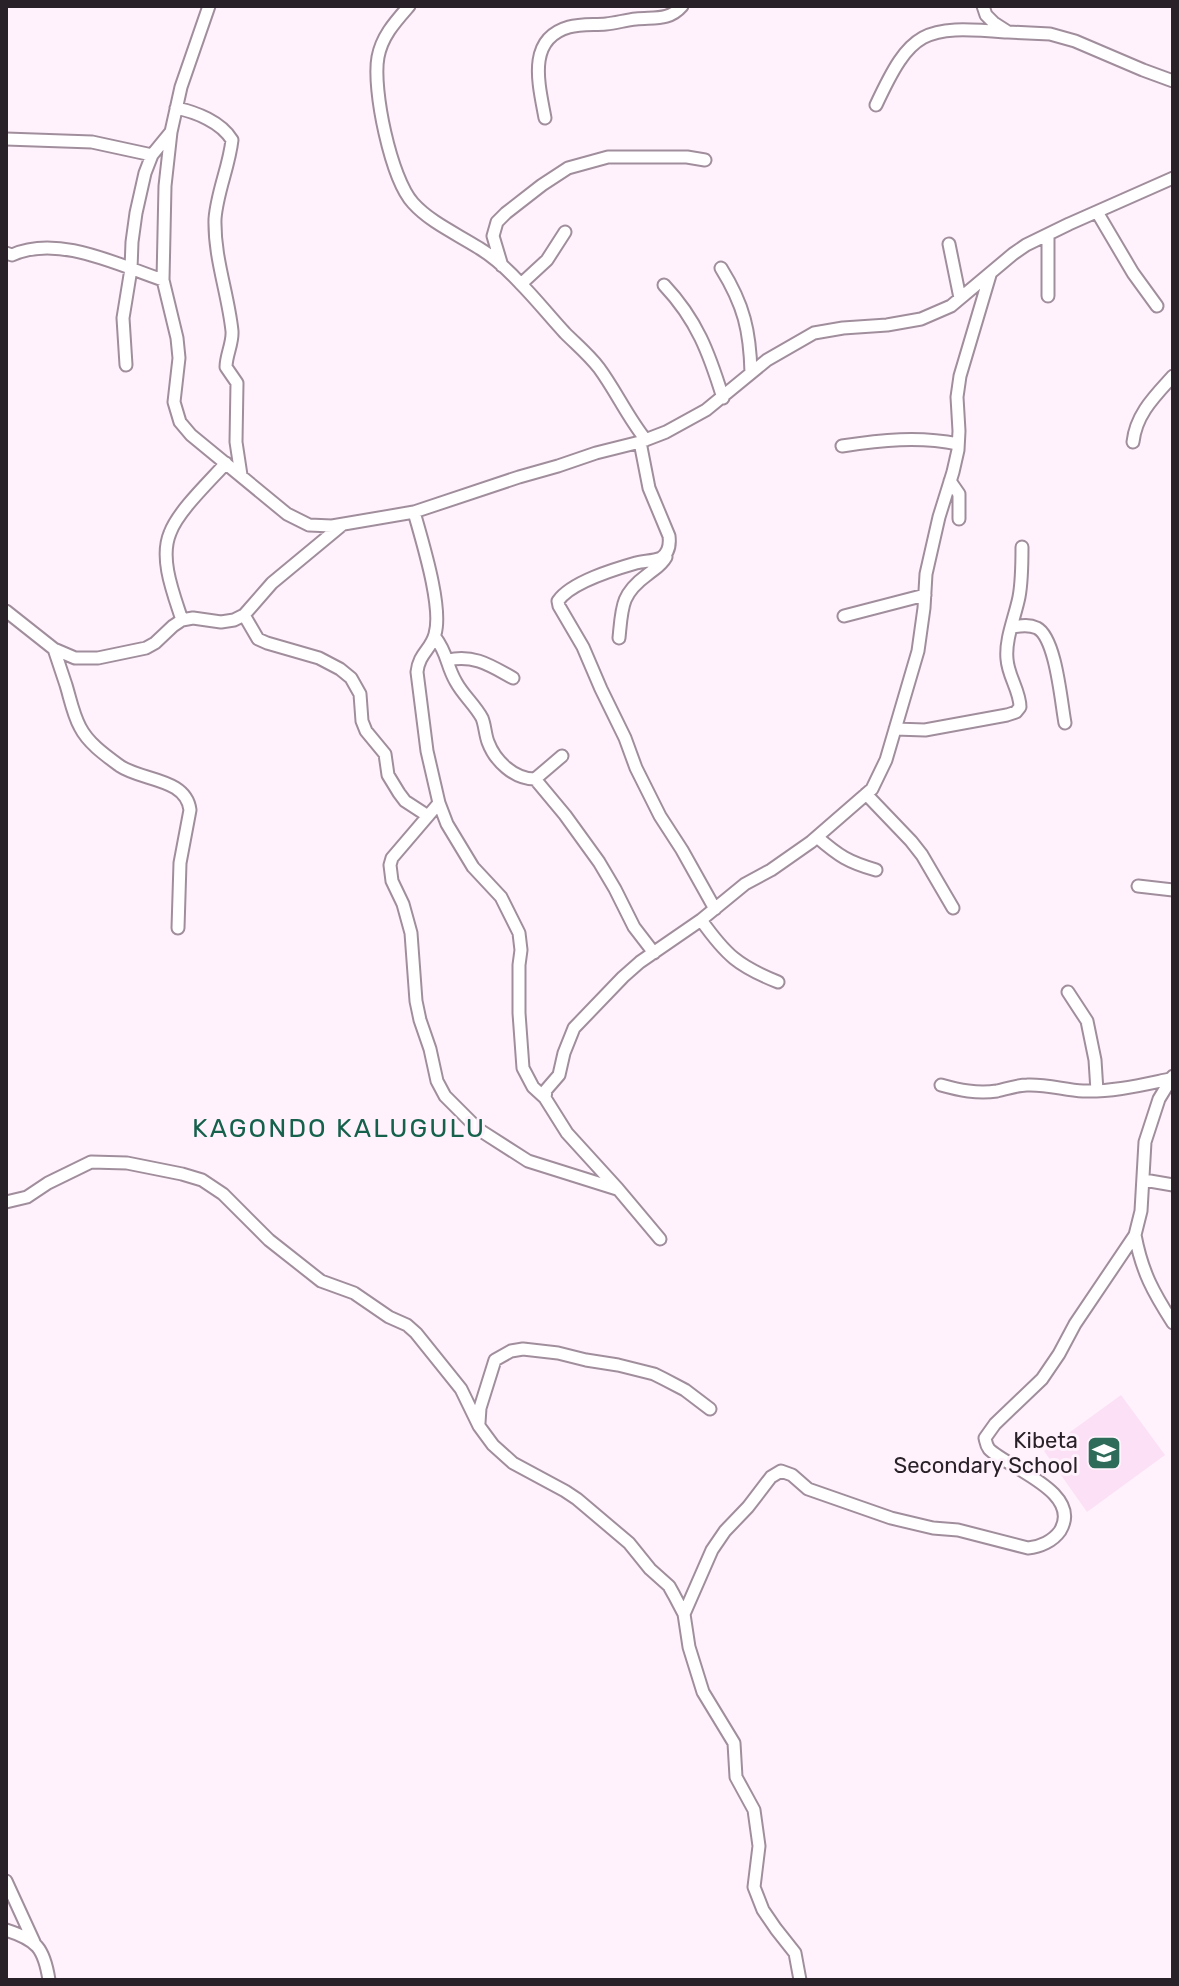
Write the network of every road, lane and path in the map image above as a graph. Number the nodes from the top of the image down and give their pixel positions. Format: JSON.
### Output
{"nodes":[{"id":1,"x":209,"y":6,"type":"edge"},
{"id":2,"x":409,"y":6,"type":"edge"},
{"id":3,"x":682,"y":6,"type":"edge"},
{"id":4,"x":983,"y":6,"type":"edge"},
{"id":5,"x":1008,"y":32,"type":"junction"},
{"id":6,"x":1173,"y":81,"type":"edge"},
{"id":7,"x":876,"y":105,"type":"dead end"},
{"id":8,"x":176,"y":108,"type":"junction"},
{"id":9,"x":545,"y":118,"type":"dead end"},
{"id":10,"x":171,"y":132,"type":"junction"},
{"id":11,"x":6,"y":139,"type":"edge"},
{"id":12,"x":152,"y":155,"type":"junction"},
{"id":13,"x":705,"y":160,"type":"dead end"},
{"id":14,"x":1173,"y":178,"type":"edge"},
{"id":15,"x":1097,"y":212,"type":"junction"},
{"id":16,"x":565,"y":232,"type":"dead end"},
{"id":17,"x":1048,"y":235,"type":"junction"},
{"id":18,"x":949,"y":244,"type":"dead end"},
{"id":19,"x":6,"y":253,"type":"edge"},
{"id":20,"x":502,"y":266,"type":"junction"},
{"id":21,"x":721,"y":268,"type":"dead end"},
{"id":22,"x":131,"y":269,"type":"junction"},
{"id":23,"x":991,"y":272,"type":"junction"},
{"id":24,"x":163,"y":280,"type":"junction"},
{"id":25,"x":521,"y":284,"type":"junction"},
{"id":26,"x":664,"y":285,"type":"dead end"},
{"id":27,"x":1048,"y":296,"type":"dead end"},
{"id":28,"x":960,"y":298,"type":"junction"},
{"id":29,"x":1157,"y":306,"type":"dead end"},
{"id":30,"x":126,"y":365,"type":"dead end"},
{"id":31,"x":751,"y":373,"type":"junction"},
{"id":32,"x":1173,"y":376,"type":"edge"},
{"id":33,"x":723,"y":398,"type":"junction"},
{"id":34,"x":643,"y":441,"type":"junction"},
{"id":35,"x":1133,"y":442,"type":"dead end"},
{"id":36,"x":958,"y":444,"type":"junction"},
{"id":37,"x":842,"y":446,"type":"dead end"},
{"id":38,"x":226,"y":463,"type":"junction"},
{"id":39,"x":241,"y":475,"type":"junction"},
{"id":40,"x":950,"y":481,"type":"junction"},
{"id":41,"x":414,"y":512,"type":"junction"},
{"id":42,"x":959,"y":519,"type":"dead end"},
{"id":43,"x":343,"y":524,"type":"junction"},
{"id":44,"x":1022,"y":547,"type":"dead end"},
{"id":45,"x":667,"y":551,"type":"junction"},
{"id":46,"x":925,"y":595,"type":"junction"},
{"id":47,"x":6,"y":611,"type":"edge"},
{"id":48,"x":244,"y":615,"type":"junction"},
{"id":49,"x":844,"y":616,"type":"dead end"},
{"id":50,"x":182,"y":620,"type":"junction"},
{"id":51,"x":1012,"y":627,"type":"junction"},
{"id":52,"x":435,"y":637,"type":"junction"},
{"id":53,"x":619,"y":638,"type":"dead end"},
{"id":54,"x":54,"y":649,"type":"junction"},
{"id":55,"x":448,"y":660,"type":"junction"},
{"id":56,"x":513,"y":678,"type":"dead end"},
{"id":57,"x":1065,"y":723,"type":"dead end"},
{"id":58,"x":895,"y":729,"type":"junction"},
{"id":59,"x":562,"y":756,"type":"dead end"},
{"id":60,"x":535,"y":779,"type":"junction"},
{"id":61,"x":866,"y":794,"type":"junction"},
{"id":62,"x":439,"y":803,"type":"junction"},
{"id":63,"x":428,"y":816,"type":"junction"},
{"id":64,"x":817,"y":837,"type":"junction"},
{"id":65,"x":876,"y":870,"type":"dead end"},
{"id":66,"x":1138,"y":886,"type":"dead end"},
{"id":67,"x":1173,"y":890,"type":"edge"},
{"id":68,"x":953,"y":908,"type":"dead end"},
{"id":69,"x":715,"y":909,"type":"junction"},
{"id":70,"x":701,"y":920,"type":"junction"},
{"id":71,"x":178,"y":928,"type":"dead end"},
{"id":72,"x":654,"y":953,"type":"junction"},
{"id":73,"x":778,"y":982,"type":"dead end"},
{"id":74,"x":1068,"y":992,"type":"dead end"},
{"id":75,"x":1172,"y":1077,"type":"edge"},
{"id":76,"x":941,"y":1085,"type":"dead end"},
{"id":77,"x":1097,"y":1091,"type":"junction"},
{"id":78,"x":545,"y":1098,"type":"junction"},
{"id":79,"x":1144,"y":1180,"type":"junction"},
{"id":80,"x":1173,"y":1185,"type":"edge"},
{"id":81,"x":618,"y":1189,"type":"junction"},
{"id":82,"x":6,"y":1202,"type":"edge"},
{"id":83,"x":1135,"y":1235,"type":"junction"},
{"id":84,"x":660,"y":1239,"type":"dead end"},
{"id":85,"x":1173,"y":1323,"type":"edge"},
{"id":86,"x":710,"y":1409,"type":"dead end"},
{"id":87,"x":479,"y":1426,"type":"junction"},
{"id":88,"x":684,"y":1614,"type":"junction"},
{"id":89,"x":6,"y":1881,"type":"edge"},
{"id":90,"x":6,"y":1930,"type":"edge"},
{"id":91,"x":34,"y":1942,"type":"junction"},
{"id":92,"x":49,"y":1980,"type":"edge"},
{"id":93,"x":800,"y":1980,"type":"edge"}],
"edges":[{"from":1,"to":8,"type":"street"},
{"from":2,"to":20,"type":"street"},
{"from":3,"to":9,"type":"street"},
{"from":4,"to":5,"type":"street"},
{"from":5,"to":6,"type":"street"},
{"from":5,"to":7,"type":"street"},
{"from":8,"to":10,"type":"street"},
{"from":8,"to":39,"type":"street"},
{"from":10,"to":12,"type":"street"},
{"from":10,"to":24,"type":"street"},
{"from":11,"to":12,"type":"street"},
{"from":12,"to":22,"type":"street"},
{"from":13,"to":20,"type":"street"},
{"from":14,"to":15,"type":"street"},
{"from":15,"to":17,"type":"street"},
{"from":15,"to":29,"type":"street"},
{"from":16,"to":25,"type":"street"},
{"from":17,"to":23,"type":"street"},
{"from":17,"to":27,"type":"street"},
{"from":18,"to":28,"type":"street"},
{"from":19,"to":22,"type":"street"},
{"from":20,"to":25,"type":"street"},
{"from":21,"to":31,"type":"street"},
{"from":22,"to":24,"type":"street"},
{"from":22,"to":30,"type":"street"},
{"from":23,"to":28,"type":"street"},
{"from":23,"to":36,"type":"street"},
{"from":24,"to":38,"type":"street"},
{"from":25,"to":34,"type":"street"},
{"from":26,"to":33,"type":"street"},
{"from":28,"to":31,"type":"street"},
{"from":31,"to":33,"type":"street"},
{"from":32,"to":35,"type":"street"},
{"from":33,"to":34,"type":"street"},
{"from":34,"to":41,"type":"street"},
{"from":34,"to":45,"type":"street"},
{"from":36,"to":37,"type":"street"},
{"from":36,"to":40,"type":"street"},
{"from":38,"to":39,"type":"street"},
{"from":38,"to":50,"type":"street"},
{"from":39,"to":43,"type":"street"},
{"from":40,"to":42,"type":"street"},
{"from":40,"to":46,"type":"street"},
{"from":41,"to":43,"type":"street"},
{"from":41,"to":52,"type":"street"},
{"from":43,"to":48,"type":"street"},
{"from":44,"to":51,"type":"street"},
{"from":45,"to":53,"type":"street"},
{"from":45,"to":69,"type":"street"},
{"from":46,"to":49,"type":"street"},
{"from":46,"to":58,"type":"street"},
{"from":47,"to":54,"type":"street"},
{"from":48,"to":50,"type":"street"},
{"from":48,"to":63,"type":"street"},
{"from":50,"to":54,"type":"street"},
{"from":51,"to":57,"type":"street"},
{"from":51,"to":58,"type":"street"},
{"from":52,"to":55,"type":"street"},
{"from":52,"to":62,"type":"street"},
{"from":54,"to":71,"type":"street"},
{"from":55,"to":56,"type":"street"},
{"from":55,"to":60,"type":"street"},
{"from":58,"to":61,"type":"street"},
{"from":59,"to":60,"type":"street"},
{"from":60,"to":72,"type":"street"},
{"from":61,"to":64,"type":"street"},
{"from":61,"to":68,"type":"street"},
{"from":62,"to":63,"type":"street"},
{"from":62,"to":78,"type":"street"},
{"from":63,"to":81,"type":"street"},
{"from":64,"to":65,"type":"street"},
{"from":64,"to":69,"type":"street"},
{"from":66,"to":67,"type":"street"},
{"from":69,"to":70,"type":"street"},
{"from":70,"to":72,"type":"street"},
{"from":70,"to":73,"type":"street"},
{"from":72,"to":78,"type":"street"},
{"from":74,"to":77,"type":"street"},
{"from":75,"to":77,"type":"street"},
{"from":75,"to":79,"type":"street"},
{"from":76,"to":77,"type":"street"},
{"from":78,"to":81,"type":"street"},
{"from":79,"to":80,"type":"street"},
{"from":79,"to":83,"type":"street"},
{"from":81,"to":84,"type":"street"},
{"from":82,"to":87,"type":"street"},
{"from":83,"to":85,"type":"street"},
{"from":83,"to":88,"type":"street"},
{"from":86,"to":87,"type":"street"},
{"from":87,"to":88,"type":"street"},
{"from":88,"to":93,"type":"street"},
{"from":89,"to":91,"type":"street"},
{"from":90,"to":91,"type":"street"},
{"from":91,"to":92,"type":"street"}]}
